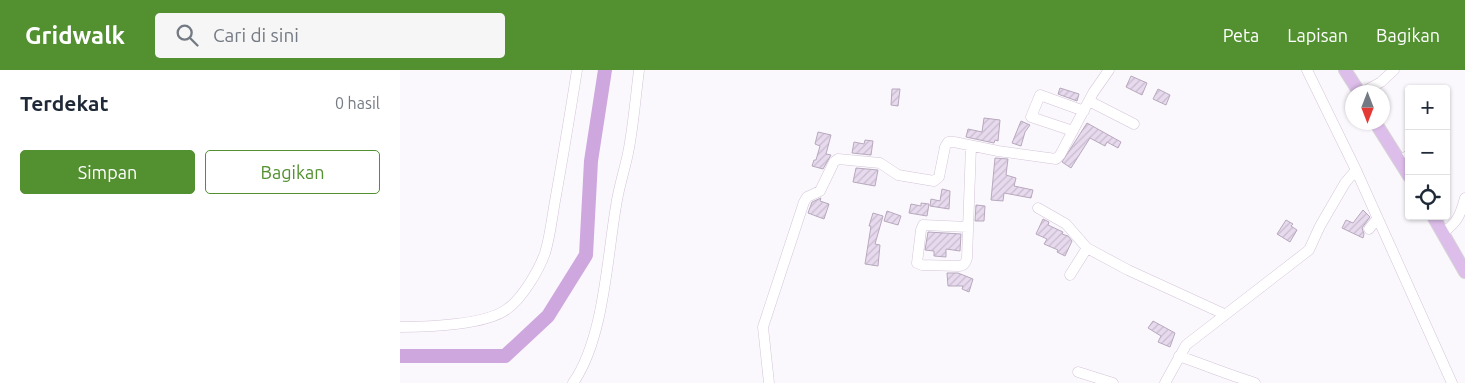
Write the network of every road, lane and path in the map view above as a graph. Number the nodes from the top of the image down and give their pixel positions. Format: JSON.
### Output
{"nodes":[{"id":1,"x":577,"y":70,"type":"edge"},
{"id":2,"x":639,"y":70,"type":"edge"},
{"id":3,"x":1109,"y":70,"type":"edge"},
{"id":4,"x":1306,"y":70,"type":"edge"},
{"id":5,"x":1345,"y":70,"type":"edge"},
{"id":6,"x":1394,"y":70,"type":"edge"},
{"id":7,"x":1355,"y":85,"type":"edge"},
{"id":8,"x":1376,"y":85,"type":"edge"},
{"id":9,"x":1089,"y":101,"type":"junction"},
{"id":10,"x":1084,"y":111,"type":"junction"},
{"id":11,"x":1134,"y":124,"type":"dead end"},
{"id":12,"x":1381,"y":130,"type":"edge"},
{"id":13,"x":1073,"y":131,"type":"junction"},
{"id":14,"x":971,"y":146,"type":"junction"},
{"id":15,"x":1404,"y":158,"type":"edge"},
{"id":16,"x":1356,"y":170,"type":"junction"},
{"id":17,"x":1409,"y":175,"type":"edge"},
{"id":18,"x":1465,"y":198,"type":"edge"},
{"id":19,"x":1038,"y":208,"type":"dead end"},
{"id":20,"x":1377,"y":218,"type":"junction"},
{"id":21,"x":1435,"y":220,"type":"edge"},
{"id":22,"x":968,"y":227,"type":"junction"},
{"id":23,"x":1369,"y":229,"type":"dead end"},
{"id":24,"x":1443,"y":233,"type":"junction"},
{"id":25,"x":1087,"y":248,"type":"junction"},
{"id":26,"x":1465,"y":272,"type":"edge"},
{"id":27,"x":1070,"y":274,"type":"dead end"},
{"id":28,"x":1224,"y":314,"type":"junction"},
{"id":29,"x":400,"y":327,"type":"edge"},
{"id":30,"x":1179,"y":356,"type":"junction"},
{"id":31,"x":1078,"y":372,"type":"dead end"},
{"id":32,"x":573,"y":383,"type":"edge"},
{"id":33,"x":769,"y":383,"type":"edge"},
{"id":34,"x":1113,"y":383,"type":"edge"},
{"id":35,"x":1164,"y":383,"type":"edge"},
{"id":36,"x":1255,"y":383,"type":"edge"},
{"id":37,"x":1452,"y":383,"type":"edge"}],
"edges":[{"from":1,"to":29,"type":"street"},
{"from":2,"to":32,"type":"street"},
{"from":3,"to":9,"type":"street"},
{"from":4,"to":16,"type":"street"},
{"from":5,"to":7,"type":"main road"},
{"from":6,"to":8,"type":"street"},
{"from":9,"to":10,"type":"street"},
{"from":9,"to":11,"type":"street"},
{"from":10,"to":13,"type":"street"},
{"from":10,"to":13,"type":"street"},
{"from":12,"to":15,"type":"main road"},
{"from":13,"to":14,"type":"street"},
{"from":14,"to":22,"type":"street"},
{"from":14,"to":33,"type":"street"},
{"from":15,"to":17,"type":"main road"},
{"from":16,"to":20,"type":"street"},
{"from":16,"to":28,"type":"street"},
{"from":18,"to":24,"type":"street"},
{"from":19,"to":25,"type":"street"},
{"from":20,"to":23,"type":"street"},
{"from":20,"to":37,"type":"street"},
{"from":21,"to":24,"type":"main road"},
{"from":22,"to":22,"type":"street"},
{"from":24,"to":26,"type":"main road"},
{"from":25,"to":27,"type":"street"},
{"from":25,"to":28,"type":"street"},
{"from":28,"to":30,"type":"street"},
{"from":30,"to":35,"type":"street"},
{"from":30,"to":36,"type":"street"},
{"from":31,"to":34,"type":"street"}]}
